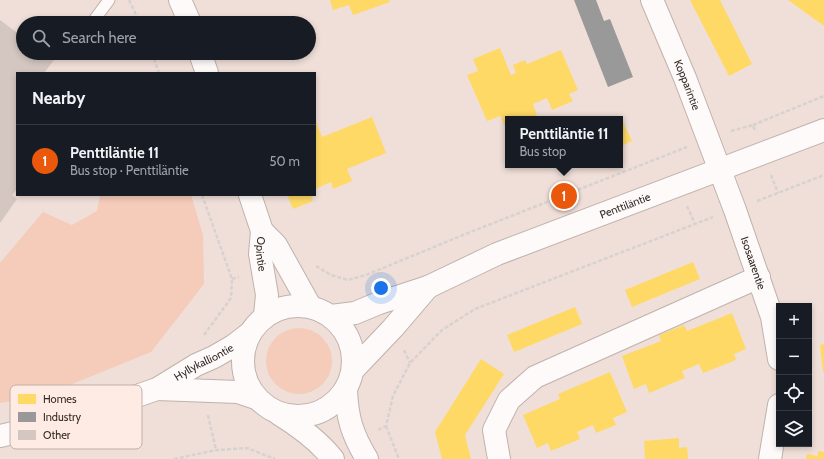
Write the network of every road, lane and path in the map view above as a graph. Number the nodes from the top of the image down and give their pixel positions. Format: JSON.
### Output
{"nodes":[{"id":1,"x":109,"y":0,"type":"edge"},
{"id":2,"x":129,"y":0,"type":"edge"},
{"id":3,"x":180,"y":0,"type":"edge"},
{"id":4,"x":652,"y":0,"type":"edge"},
{"id":5,"x":97,"y":16,"type":"edge"},
{"id":6,"x":137,"y":16,"type":"edge"},
{"id":7,"x":187,"y":16,"type":"edge"},
{"id":8,"x":154,"y":60,"type":"edge"},
{"id":9,"x":202,"y":60,"type":"edge"},
{"id":10,"x":159,"y":72,"type":"edge"},
{"id":11,"x":207,"y":72,"type":"edge"},
{"id":12,"x":824,"y":96,"type":"edge"},
{"id":13,"x":753,"y":125,"type":"junction"},
{"id":14,"x":824,"y":130,"type":"edge"},
{"id":15,"x":708,"y":138,"type":"junction"},
{"id":16,"x":763,"y":153,"type":"junction"},
{"id":17,"x":720,"y":170,"type":"junction"},
{"id":18,"x":824,"y":175,"type":"edge"},
{"id":19,"x":778,"y":193,"type":"junction"},
{"id":20,"x":202,"y":196,"type":"edge"},
{"id":21,"x":250,"y":196,"type":"edge"},
{"id":22,"x":735,"y":210,"type":"junction"},
{"id":23,"x":262,"y":231,"type":"junction"},
{"id":24,"x":286,"y":262,"type":"junction"},
{"id":25,"x":263,"y":270,"type":"junction"},
{"id":26,"x":759,"y":278,"type":"junction"},
{"id":27,"x":232,"y":279,"type":"junction"},
{"id":28,"x":428,"y":287,"type":"junction"},
{"id":29,"x":310,"y":306,"type":"junction"},
{"id":30,"x":265,"y":315,"type":"junction"},
{"id":31,"x":331,"y":316,"type":"junction"},
{"id":32,"x":250,"y":333,"type":"junction"},
{"id":33,"x":776,"y":341,"type":"edge"},
{"id":34,"x":196,"y":365,"type":"junction"},
{"id":35,"x":350,"y":379,"type":"junction"},
{"id":36,"x":156,"y":389,"type":"junction"},
{"id":37,"x":202,"y":391,"type":"junction"},
{"id":38,"x":142,"y":394,"type":"edge"},
{"id":39,"x":256,"y":398,"type":"junction"},
{"id":40,"x":778,"y":411,"type":"edge"},
{"id":41,"x":275,"y":412,"type":"junction"},
{"id":42,"x":386,"y":426,"type":"junction"},
{"id":43,"x":10,"y":434,"type":"edge"},
{"id":44,"x":0,"y":436,"type":"edge"},
{"id":45,"x":216,"y":450,"type":"junction"},
{"id":46,"x":362,"y":450,"type":"edge"},
{"id":47,"x":174,"y":459,"type":"edge"},
{"id":48,"x":275,"y":459,"type":"edge"},
{"id":49,"x":333,"y":459,"type":"edge"},
{"id":50,"x":398,"y":459,"type":"edge"},
{"id":51,"x":499,"y":459,"type":"edge"},
{"id":52,"x":770,"y":459,"type":"edge"}],
"edges":[{"from":1,"to":5,"type":"lane"},
{"from":2,"to":6,"type":"path"},
{"from":3,"to":7,"type":"street"},
{"from":4,"to":15,"type":"street","name":"Kopparintie"},
{"from":8,"to":10,"type":"path"},
{"from":9,"to":11,"type":"street"},
{"from":12,"to":13,"type":"path"},
{"from":13,"to":15,"type":"path"},
{"from":13,"to":16,"type":"path"},
{"from":14,"to":16,"type":"street","name":"Penttiläntie"},
{"from":15,"to":17,"type":"street","name":"Kopparintie"},
{"from":15,"to":24,"type":"path"},
{"from":16,"to":17,"type":"street","name":"Penttiläntie"},
{"from":16,"to":19,"type":"path"},
{"from":17,"to":22,"type":"street","name":"Isosaarentie"},
{"from":17,"to":28,"type":"street","name":"Penttiläntie"},
{"from":18,"to":19,"type":"path"},
{"from":19,"to":22,"type":"path"},
{"from":20,"to":27,"type":"path"},
{"from":21,"to":23,"type":"street","name":"Opintie"},
{"from":22,"to":26,"type":"street","name":"Isosaarentie"},
{"from":22,"to":42,"type":"path"},
{"from":23,"to":24,"type":"street"},
{"from":23,"to":25,"type":"street","name":"Opintie"},
{"from":24,"to":29,"type":"street"},
{"from":25,"to":27,"type":"path"},
{"from":25,"to":30,"type":"street","name":"Opintie"},
{"from":26,"to":33,"type":"street","name":"Isosaarentie"},
{"from":26,"to":51,"type":"street"},
{"from":27,"to":34,"type":"path"},
{"from":28,"to":31,"type":"street","name":"Penttiläntie"},
{"from":28,"to":35,"type":"street","name":"Penttiläntie"},
{"from":29,"to":30,"type":"street"},
{"from":29,"to":31,"type":"street"},
{"from":30,"to":32,"type":"street"},
{"from":31,"to":35,"type":"street"},
{"from":32,"to":34,"type":"street","name":"Hyllykalliontie"},
{"from":32,"to":39,"type":"street"},
{"from":34,"to":36,"type":"street","name":"Hyllykalliontie"},
{"from":35,"to":41,"type":"street"},
{"from":35,"to":46,"type":"street"},
{"from":36,"to":37,"type":"street","name":"Hyllykalliontie"},
{"from":36,"to":38,"type":"street","name":"Hyllykalliontie"},
{"from":37,"to":39,"type":"street","name":"Hyllykalliontie"},
{"from":37,"to":45,"type":"path"},
{"from":39,"to":41,"type":"street"},
{"from":40,"to":52,"type":"street"},
{"from":41,"to":49,"type":"street"},
{"from":42,"to":46,"type":"path"},
{"from":42,"to":50,"type":"path"},
{"from":43,"to":44,"type":"street","name":"Hyllykalliontie"},
{"from":45,"to":47,"type":"path"},
{"from":45,"to":48,"type":"path"}]}
